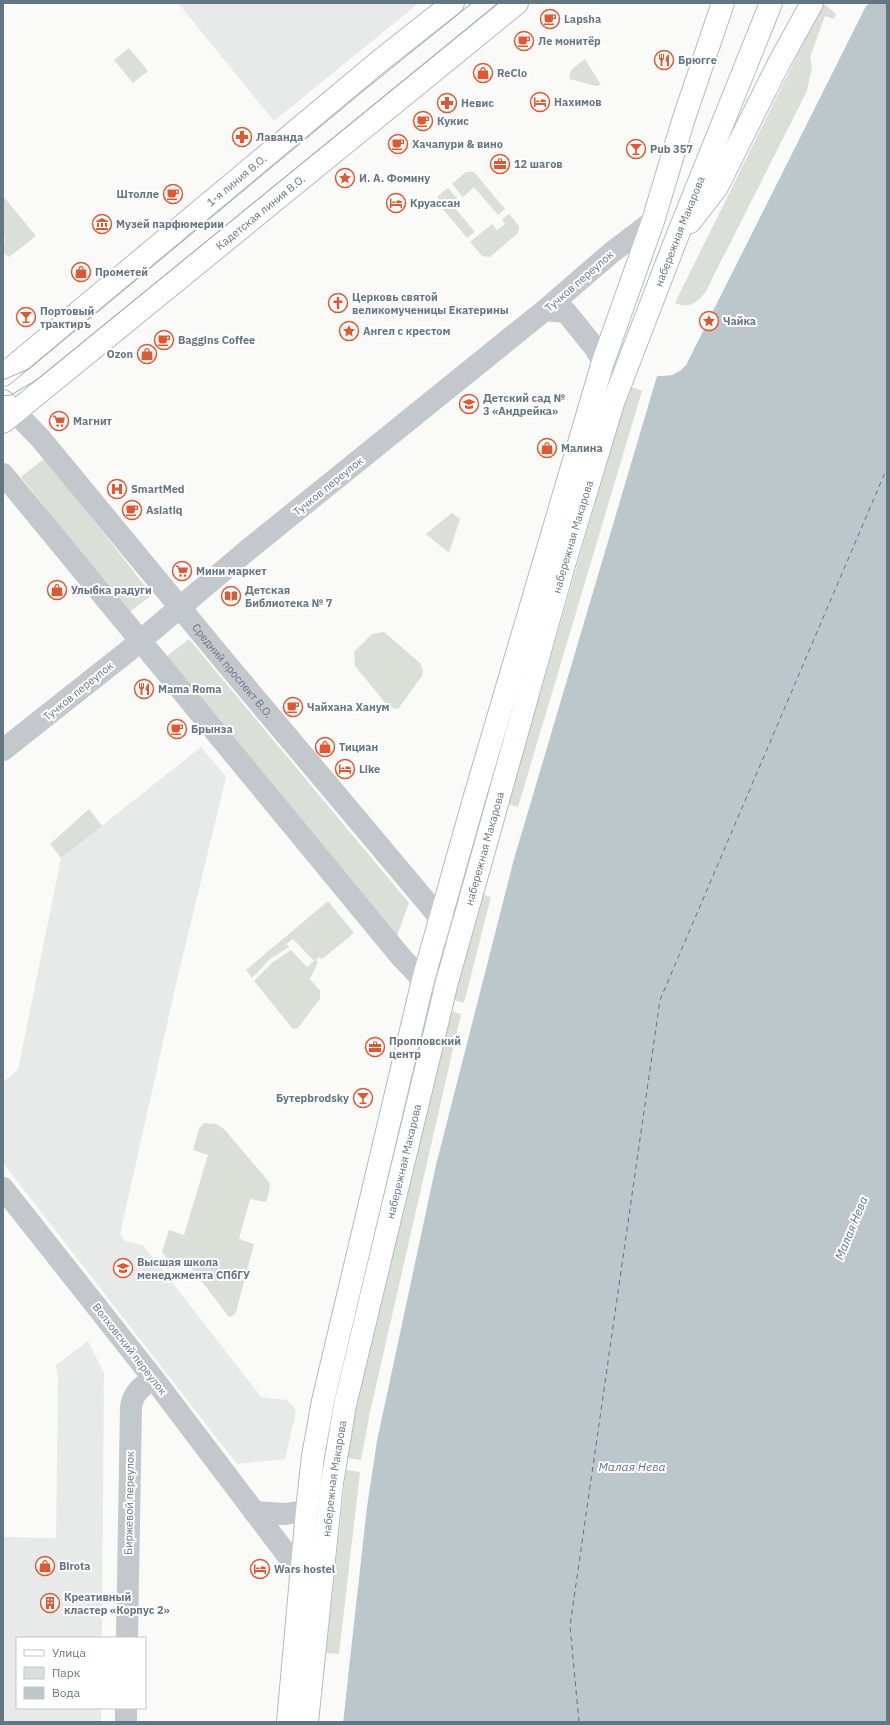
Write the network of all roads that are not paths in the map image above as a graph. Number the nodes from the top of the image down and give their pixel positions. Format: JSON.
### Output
{"nodes":[{"id":1,"x":453,"y":3,"type":"edge"},
{"id":2,"x":517,"y":3,"type":"edge"},
{"id":3,"x":722,"y":3,"type":"edge"},
{"id":4,"x":771,"y":3,"type":"edge"},
{"id":5,"x":812,"y":3,"type":"edge"},
{"id":6,"x":653,"y":221,"type":"junction"},
{"id":7,"x":675,"y":242,"type":"junction"},
{"id":8,"x":544,"y":310,"type":"junction"},
{"id":9,"x":603,"y":362,"type":"junction"},
{"id":10,"x":3,"y":375,"type":"edge"},
{"id":11,"x":7,"y":412,"type":"edge"},
{"id":12,"x":3,"y":474,"type":"edge"},
{"id":13,"x":180,"y":607,"type":"junction"},
{"id":14,"x":140,"y":640,"type":"junction"},
{"id":15,"x":3,"y":750,"type":"edge"},
{"id":16,"x":440,"y":918,"type":"junction"},
{"id":17,"x":458,"y":943,"type":"junction"},
{"id":18,"x":423,"y":980,"type":"junction"},
{"id":19,"x":447,"y":982,"type":"junction"},
{"id":20,"x":3,"y":1188,"type":"edge"},
{"id":21,"x":153,"y":1378,"type":"junction"},
{"id":22,"x":330,"y":1507,"type":"junction"},
{"id":23,"x":307,"y":1511,"type":"junction"},
{"id":24,"x":254,"y":1512,"type":"junction"},
{"id":25,"x":302,"y":1567,"type":"junction"},
{"id":26,"x":127,"y":1637,"type":"edge"},
{"id":27,"x":126,"y":1709,"type":"edge"},
{"id":28,"x":126,"y":1722,"type":"edge"},
{"id":29,"x":288,"y":1722,"type":"edge"},
{"id":30,"x":307,"y":1722,"type":"edge"}],
"edges":[{"from":1,"to":10,"type":"main road","name":"1-я линия В.О."},
{"from":2,"to":11,"type":"main road","name":"Кадетская линия В.О."},
{"from":3,"to":6,"type":"main road","name":"набережная Макарова"},
{"from":4,"to":7,"type":"main road","name":"набережная Макарова"},
{"from":5,"to":7,"type":"main road"},
{"from":6,"to":8,"type":"street","name":"Тучков переулок"},
{"from":6,"to":9,"type":"main road","name":"набережная Макарова"},
{"from":7,"to":17,"type":"main road","name":"набережная Макарова"},
{"from":8,"to":9,"type":"street"},
{"from":8,"to":13,"type":"street","name":"Тучков переулок"},
{"from":9,"to":16,"type":"main road","name":"набережная Макарова"},
{"from":11,"to":13,"type":"street","name":"Средний проспект В.О."},
{"from":12,"to":14,"type":"street"},
{"from":13,"to":14,"type":"street","name":"Тучков переулок"},
{"from":13,"to":16,"type":"street","name":"Средний проспект В.О."},
{"from":14,"to":15,"type":"street","name":"Тучков переулок"},
{"from":14,"to":18,"type":"street"},
{"from":16,"to":17,"type":"street","name":"Средний проспект В.О."},
{"from":16,"to":18,"type":"main road","name":"набережная Макарова"},
{"from":17,"to":19,"type":"main road","name":"набережная Макарова"},
{"from":18,"to":19,"type":"street"},
{"from":18,"to":23,"type":"main road","name":"набережная Макарова"},
{"from":19,"to":22,"type":"main road","name":"набережная Макарова"},
{"from":20,"to":21,"type":"street","name":"Волховский переулок"},
{"from":21,"to":24,"type":"street","name":"Волховский переулок"},
{"from":21,"to":26,"type":"street","name":"Биржевой переулок"},
{"from":22,"to":23,"type":"street"},
{"from":22,"to":30,"type":"main road","name":"набережная Макарова"},
{"from":23,"to":24,"type":"street"},
{"from":23,"to":25,"type":"main road","name":"набережная Макарова"},
{"from":24,"to":25,"type":"street","name":"Волховский переулок"},
{"from":25,"to":29,"type":"main road","name":"набережная Макарова"},
{"from":27,"to":28,"type":"street"}]}
